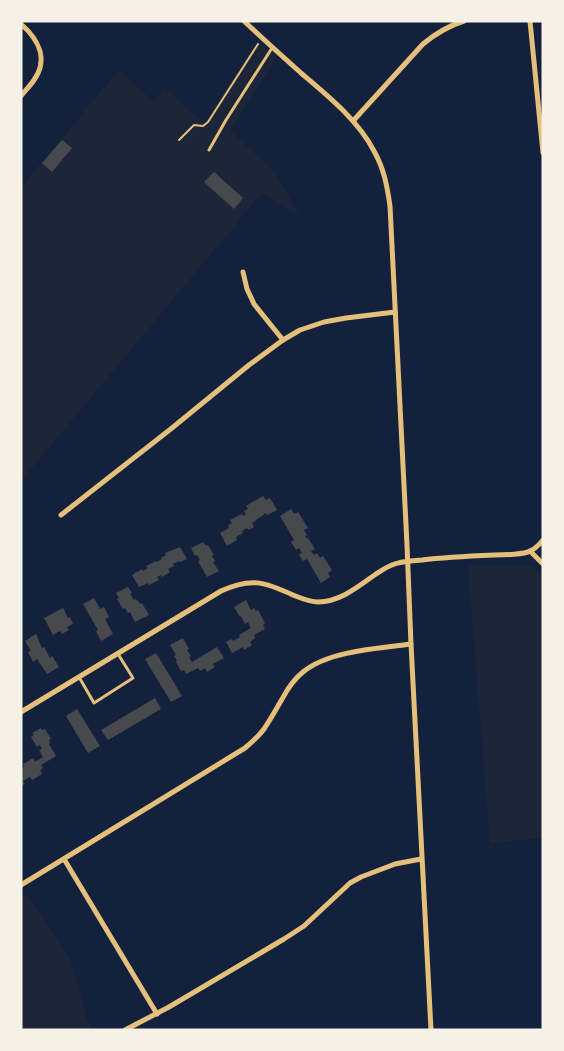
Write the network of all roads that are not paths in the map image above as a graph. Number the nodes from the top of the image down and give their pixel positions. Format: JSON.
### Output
{"nodes":[{"id":1,"x":244,"y":21,"type":"edge"},
{"id":2,"x":464,"y":21,"type":"edge"},
{"id":3,"x":530,"y":21,"type":"edge"},
{"id":4,"x":21,"y":24,"type":"edge"},
{"id":5,"x":272,"y":48,"type":"junction"},
{"id":6,"x":21,"y":96,"type":"edge"},
{"id":7,"x":353,"y":120,"type":"junction"},
{"id":8,"x":209,"y":150,"type":"dead end"},
{"id":9,"x":543,"y":152,"type":"edge"},
{"id":10,"x":244,"y":272,"type":"dead end"},
{"id":11,"x":396,"y":312,"type":"junction"},
{"id":12,"x":283,"y":340,"type":"junction"},
{"id":13,"x":61,"y":515,"type":"dead end"},
{"id":14,"x":543,"y":540,"type":"edge"},
{"id":15,"x":530,"y":551,"type":"junction"},
{"id":16,"x":408,"y":561,"type":"junction"},
{"id":17,"x":543,"y":564,"type":"edge"},
{"id":18,"x":411,"y":644,"type":"junction"},
{"id":19,"x":118,"y":654,"type":"junction"},
{"id":20,"x":79,"y":677,"type":"junction"},
{"id":21,"x":21,"y":712,"type":"edge"},
{"id":22,"x":64,"y":859,"type":"junction"},
{"id":23,"x":422,"y":859,"type":"junction"},
{"id":24,"x":21,"y":885,"type":"edge"},
{"id":25,"x":157,"y":1014,"type":"junction"},
{"id":26,"x":430,"y":1029,"type":"edge"},
{"id":27,"x":125,"y":1030,"type":"edge"}],
"edges":[{"from":1,"to":5,"type":"street"},
{"from":2,"to":7,"type":"street"},
{"from":3,"to":9,"type":"street"},
{"from":4,"to":6,"type":"street"},
{"from":5,"to":7,"type":"street"},
{"from":5,"to":8,"type":"lane"},
{"from":7,"to":11,"type":"street"},
{"from":10,"to":12,"type":"street"},
{"from":11,"to":12,"type":"street"},
{"from":11,"to":16,"type":"street"},
{"from":12,"to":13,"type":"street"},
{"from":14,"to":15,"type":"street"},
{"from":15,"to":16,"type":"street"},
{"from":15,"to":17,"type":"street"},
{"from":16,"to":18,"type":"street"},
{"from":16,"to":19,"type":"street"},
{"from":18,"to":22,"type":"street"},
{"from":18,"to":23,"type":"street"},
{"from":19,"to":20,"type":"street"},
{"from":19,"to":20,"type":"lane"},
{"from":20,"to":21,"type":"street"},
{"from":22,"to":24,"type":"street"},
{"from":22,"to":25,"type":"street"},
{"from":23,"to":25,"type":"street"},
{"from":23,"to":26,"type":"street"},
{"from":25,"to":27,"type":"street"}]}
